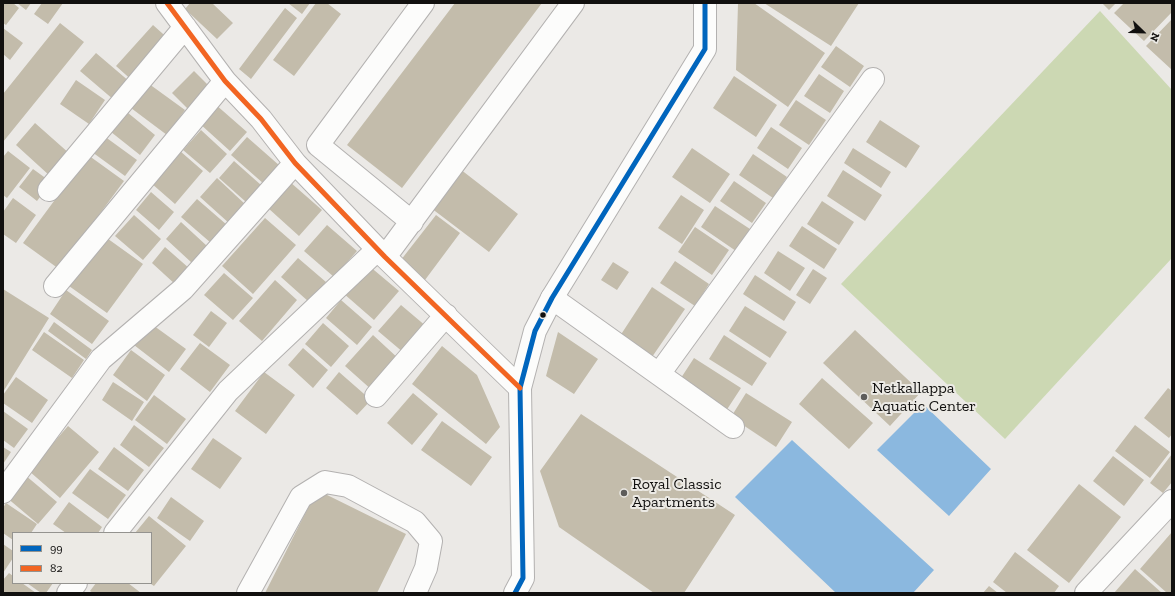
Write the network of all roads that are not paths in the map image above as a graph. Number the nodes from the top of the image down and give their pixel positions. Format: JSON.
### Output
{"nodes":[{"id":1,"x":167,"y":3,"type":"edge"},
{"id":2,"x":423,"y":3,"type":"edge"},
{"id":3,"x":573,"y":3,"type":"edge"},
{"id":4,"x":705,"y":3,"type":"edge"},
{"id":5,"x":185,"y":27,"type":"junction"},
{"id":6,"x":873,"y":79,"type":"dead end"},
{"id":7,"x":225,"y":81,"type":"junction"},
{"id":8,"x":295,"y":163,"type":"junction"},
{"id":9,"x":49,"y":190,"type":"dead end"},
{"id":10,"x":412,"y":222,"type":"junction"},
{"id":11,"x":381,"y":253,"type":"junction"},
{"id":12,"x":55,"y":286,"type":"dead end"},
{"id":13,"x":552,"y":298,"type":"junction"},
{"id":14,"x":446,"y":315,"type":"junction"},
{"id":15,"x":659,"y":374,"type":"junction"},
{"id":16,"x":520,"y":388,"type":"junction"},
{"id":17,"x":376,"y":396,"type":"dead end"},
{"id":18,"x":733,"y":427,"type":"dead end"},
{"id":19,"x":3,"y":492,"type":"edge"},
{"id":20,"x":1172,"y":501,"type":"edge"},
{"id":21,"x":116,"y":532,"type":"edge"},
{"id":22,"x":75,"y":584,"type":"edge"},
{"id":23,"x":68,"y":593,"type":"edge"},
{"id":24,"x":248,"y":593,"type":"edge"},
{"id":25,"x":414,"y":593,"type":"edge"},
{"id":26,"x":515,"y":593,"type":"edge"},
{"id":27,"x":1086,"y":593,"type":"edge"}],
"edges":[{"from":1,"to":5,"type":"street"},
{"from":2,"to":10,"type":"street"},
{"from":3,"to":10,"type":"street"},
{"from":4,"to":13,"type":"street"},
{"from":5,"to":7,"type":"street"},
{"from":5,"to":9,"type":"street"},
{"from":6,"to":15,"type":"street"},
{"from":7,"to":8,"type":"street"},
{"from":7,"to":12,"type":"street"},
{"from":8,"to":11,"type":"street"},
{"from":8,"to":19,"type":"street"},
{"from":10,"to":11,"type":"street"},
{"from":11,"to":14,"type":"street"},
{"from":11,"to":21,"type":"street"},
{"from":13,"to":15,"type":"street"},
{"from":13,"to":16,"type":"street"},
{"from":14,"to":16,"type":"street"},
{"from":14,"to":17,"type":"street"},
{"from":15,"to":18,"type":"street"},
{"from":16,"to":26,"type":"street"},
{"from":20,"to":27,"type":"street"},
{"from":22,"to":23,"type":"street"},
{"from":24,"to":25,"type":"street"}]}
